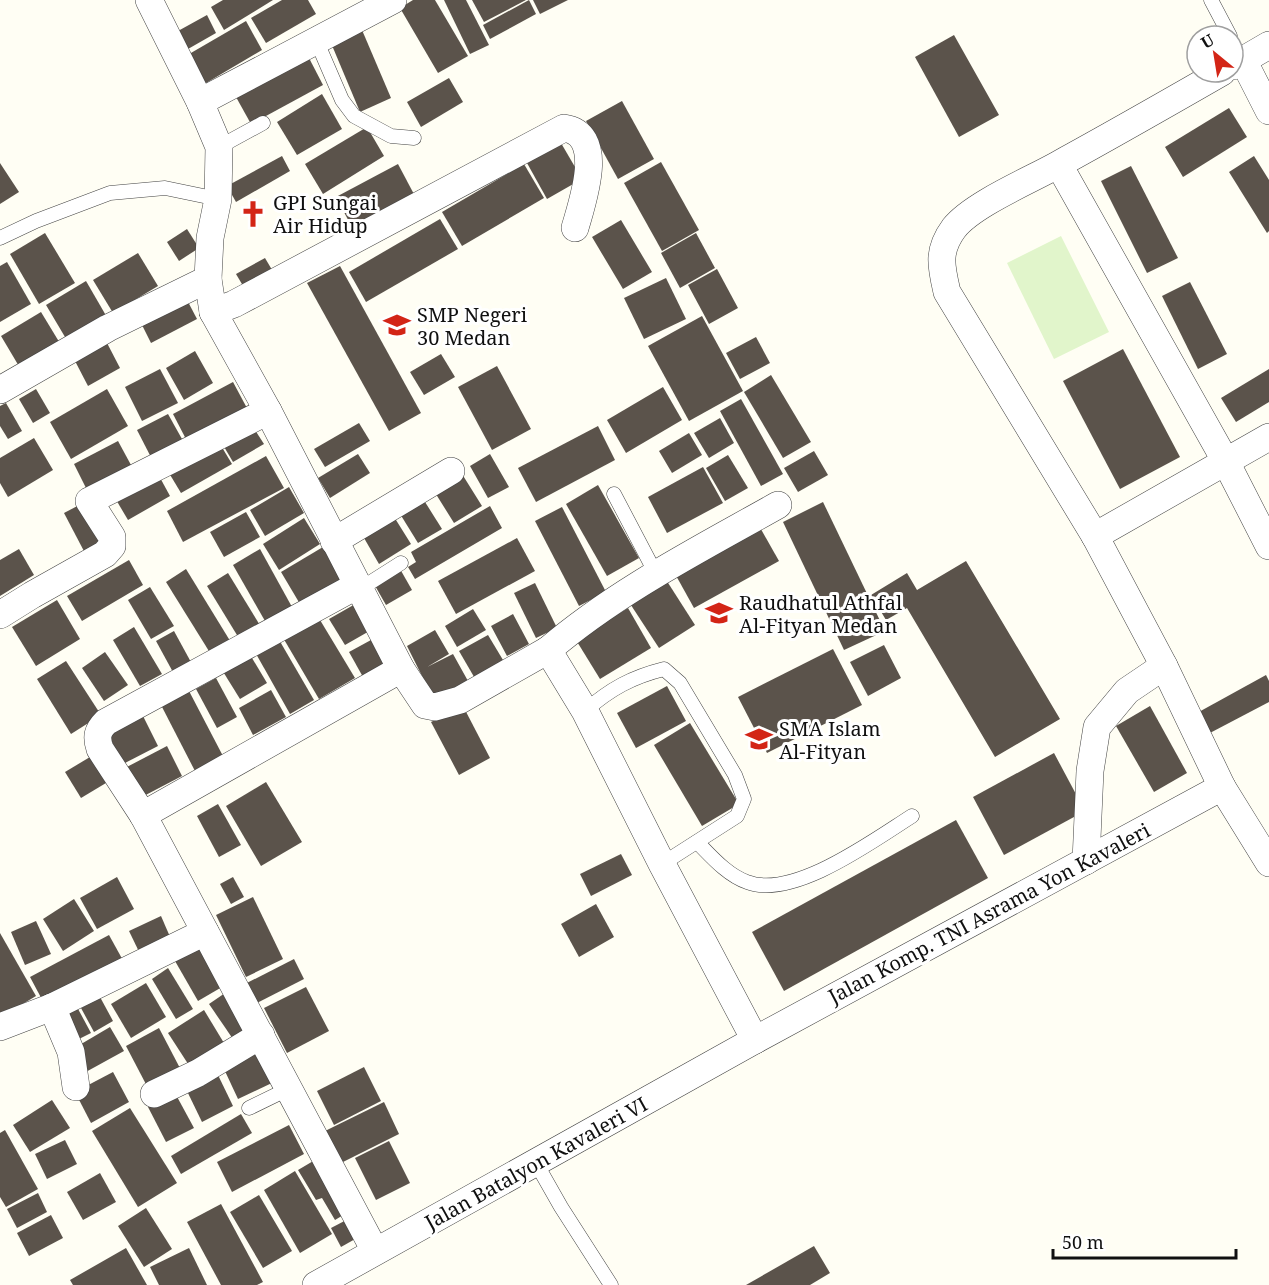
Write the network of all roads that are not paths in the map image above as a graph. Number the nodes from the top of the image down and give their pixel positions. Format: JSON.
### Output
{"nodes":[{"id":1,"x":148,"y":0,"type":"edge"},
{"id":2,"x":393,"y":0,"type":"edge"},
{"id":3,"x":1211,"y":0,"type":"edge"},
{"id":4,"x":1224,"y":24,"type":"edge"},
{"id":5,"x":317,"y":42,"type":"junction"},
{"id":6,"x":1269,"y":45,"type":"edge"},
{"id":7,"x":1245,"y":55,"type":"edge"},
{"id":8,"x":1245,"y":77,"type":"edge"},
{"id":9,"x":1193,"y":84,"type":"edge"},
{"id":10,"x":200,"y":102,"type":"junction"},
{"id":11,"x":1269,"y":111,"type":"edge"},
{"id":12,"x":263,"y":123,"type":"dead end"},
{"id":13,"x":414,"y":138,"type":"dead end"},
{"id":14,"x":219,"y":147,"type":"junction"},
{"id":15,"x":1059,"y":165,"type":"junction"},
{"id":16,"x":218,"y":199,"type":"junction"},
{"id":17,"x":575,"y":228,"type":"dead end"},
{"id":18,"x":1,"y":236,"type":"edge"},
{"id":19,"x":208,"y":279,"type":"junction"},
{"id":20,"x":213,"y":312,"type":"junction"},
{"id":21,"x":0,"y":390,"type":"edge"},
{"id":22,"x":268,"y":411,"type":"junction"},
{"id":23,"x":1269,"y":437,"type":"edge"},
{"id":24,"x":1227,"y":462,"type":"junction"},
{"id":25,"x":451,"y":471,"type":"dead end"},
{"id":26,"x":614,"y":494,"type":"dead end"},
{"id":27,"x":778,"y":505,"type":"dead end"},
{"id":28,"x":1095,"y":536,"type":"junction"},
{"id":29,"x":334,"y":541,"type":"junction"},
{"id":30,"x":1269,"y":546,"type":"edge"},
{"id":31,"x":401,"y":563,"type":"dead end"},
{"id":32,"x":656,"y":573,"type":"junction"},
{"id":33,"x":359,"y":587,"type":"junction"},
{"id":34,"x":0,"y":615,"type":"edge"},
{"id":35,"x":549,"y":650,"type":"junction"},
{"id":36,"x":1164,"y":666,"type":"junction"},
{"id":37,"x":401,"y":669,"type":"junction"},
{"id":38,"x":585,"y":711,"type":"junction"},
{"id":39,"x":1222,"y":787,"type":"junction"},
{"id":40,"x":143,"y":815,"type":"junction"},
{"id":41,"x":912,"y":816,"type":"dead end"},
{"id":42,"x":697,"y":842,"type":"junction"},
{"id":43,"x":1086,"y":861,"type":"junction"},
{"id":44,"x":1269,"y":863,"type":"edge"},
{"id":45,"x":662,"y":864,"type":"junction"},
{"id":46,"x":205,"y":932,"type":"junction"},
{"id":47,"x":52,"y":1007,"type":"junction"},
{"id":48,"x":0,"y":1027,"type":"edge"},
{"id":49,"x":261,"y":1035,"type":"junction"},
{"id":50,"x":755,"y":1040,"type":"junction"},
{"id":51,"x":76,"y":1087,"type":"dead end"},
{"id":52,"x":288,"y":1089,"type":"junction"},
{"id":53,"x":154,"y":1094,"type":"dead end"},
{"id":54,"x":249,"y":1108,"type":"dead end"},
{"id":55,"x":536,"y":1163,"type":"junction"},
{"id":56,"x":375,"y":1251,"type":"junction"},
{"id":57,"x":316,"y":1285,"type":"edge"},
{"id":58,"x":611,"y":1285,"type":"edge"}],
"edges":[{"from":1,"to":10,"type":"street"},
{"from":2,"to":5,"type":"street"},
{"from":3,"to":4,"type":"lane"},
{"from":5,"to":10,"type":"street"},
{"from":5,"to":13,"type":"lane"},
{"from":6,"to":7,"type":"street"},
{"from":8,"to":11,"type":"street"},
{"from":9,"to":15,"type":"street"},
{"from":10,"to":14,"type":"street"},
{"from":12,"to":14,"type":"lane"},
{"from":14,"to":16,"type":"street"},
{"from":15,"to":24,"type":"street"},
{"from":15,"to":28,"type":"street"},
{"from":16,"to":18,"type":"lane"},
{"from":16,"to":19,"type":"street"},
{"from":17,"to":20,"type":"street"},
{"from":19,"to":20,"type":"street"},
{"from":19,"to":21,"type":"street"},
{"from":20,"to":22,"type":"street"},
{"from":22,"to":29,"type":"street"},
{"from":22,"to":34,"type":"street"},
{"from":23,"to":24,"type":"street"},
{"from":24,"to":28,"type":"street"},
{"from":24,"to":30,"type":"street"},
{"from":25,"to":29,"type":"street"},
{"from":26,"to":32,"type":"lane"},
{"from":27,"to":32,"type":"street"},
{"from":28,"to":36,"type":"street"},
{"from":29,"to":33,"type":"street"},
{"from":31,"to":33,"type":"lane"},
{"from":32,"to":35,"type":"street"},
{"from":33,"to":37,"type":"street"},
{"from":33,"to":40,"type":"street"},
{"from":35,"to":37,"type":"street"},
{"from":35,"to":38,"type":"street"},
{"from":36,"to":39,"type":"street"},
{"from":36,"to":43,"type":"street"},
{"from":37,"to":40,"type":"street"},
{"from":38,"to":42,"type":"lane"},
{"from":38,"to":45,"type":"street"},
{"from":39,"to":43,"type":"street","name":"Jalan Komp. TNI Asrama Yon Kavaleri"},
{"from":39,"to":44,"type":"street"},
{"from":40,"to":46,"type":"street"},
{"from":41,"to":42,"type":"lane"},
{"from":42,"to":45,"type":"lane"},
{"from":43,"to":50,"type":"street","name":"Jalan Komp. TNI Asrama Yon Kavaleri"},
{"from":45,"to":50,"type":"street"},
{"from":46,"to":47,"type":"street"},
{"from":46,"to":49,"type":"street"},
{"from":47,"to":48,"type":"street"},
{"from":47,"to":51,"type":"street"},
{"from":49,"to":52,"type":"street"},
{"from":49,"to":53,"type":"street"},
{"from":50,"to":55,"type":"street","name":"Jalan Batalyon Kavaleri VI"},
{"from":52,"to":54,"type":"lane"},
{"from":52,"to":56,"type":"street"},
{"from":55,"to":56,"type":"street","name":"Jalan Batalyon Kavaleri VI"},
{"from":55,"to":58,"type":"lane"},
{"from":56,"to":57,"type":"street","name":"Jalan Batalyon Kavaleri VI"}]}
